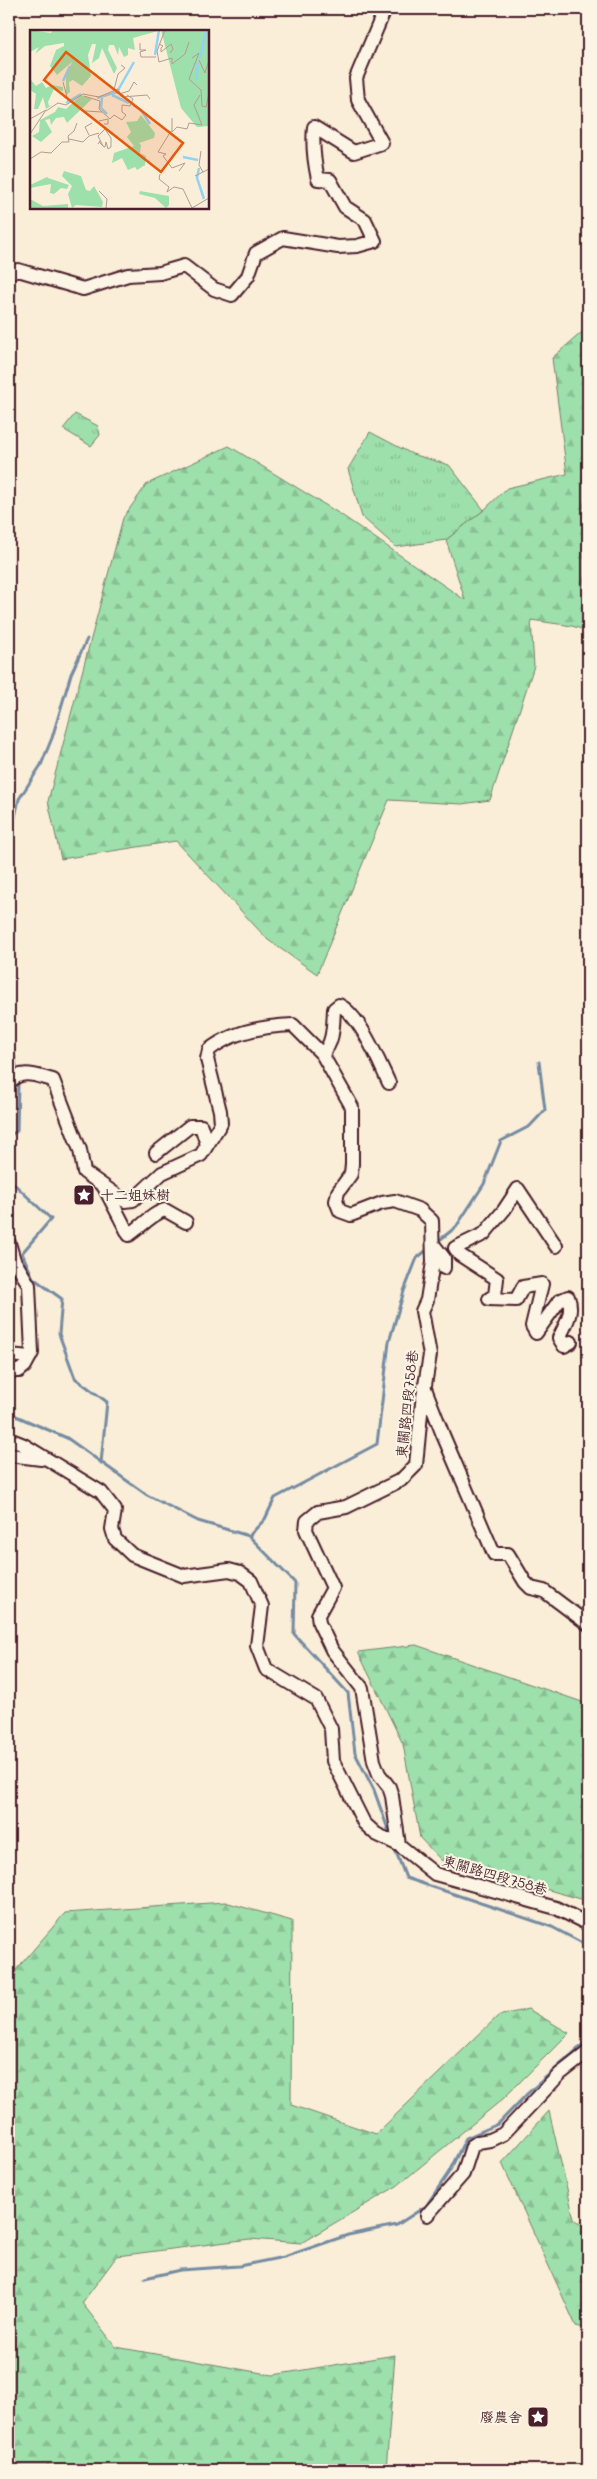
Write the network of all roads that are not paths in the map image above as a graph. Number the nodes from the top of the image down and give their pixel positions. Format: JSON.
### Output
{"nodes":[{"id":1,"x":385,"y":9,"type":"edge"},
{"id":2,"x":9,"y":273,"type":"edge"},
{"id":3,"x":322,"y":1054,"type":"junction"},
{"id":4,"x":389,"y":1083,"type":"dead end"},
{"id":5,"x":9,"y":1084,"type":"edge"},
{"id":6,"x":207,"y":1145,"type":"junction"},
{"id":7,"x":156,"y":1153,"type":"dead end"},
{"id":8,"x":103,"y":1185,"type":"junction"},
{"id":9,"x":186,"y":1222,"type":"dead end"},
{"id":10,"x":9,"y":1243,"type":"edge"},
{"id":11,"x":433,"y":1244,"type":"junction"},
{"id":12,"x":556,"y":1246,"type":"dead end"},
{"id":13,"x":455,"y":1248,"type":"junction"},
{"id":14,"x":444,"y":1268,"type":"dead end"},
{"id":15,"x":571,"y":1342,"type":"dead end"},
{"id":16,"x":9,"y":1355,"type":"edge"},
{"id":17,"x":30,"y":1357,"type":"junction"},
{"id":18,"x":9,"y":1371,"type":"edge"},
{"id":19,"x":424,"y":1386,"type":"junction"},
{"id":20,"x":9,"y":1439,"type":"edge"},
{"id":21,"x":9,"y":1455,"type":"edge"},
{"id":22,"x":50,"y":1461,"type":"junction"},
{"id":23,"x":588,"y":1624,"type":"edge"},
{"id":24,"x":399,"y":1845,"type":"junction"},
{"id":25,"x":588,"y":1924,"type":"edge"},
{"id":26,"x":588,"y":2052,"type":"edge"},
{"id":27,"x":427,"y":2215,"type":"dead end"}],
"edges":[{"from":1,"to":2,"type":"street"},
{"from":3,"to":4,"type":"street"},
{"from":3,"to":6,"type":"street","name":"東關路四段758巷"},
{"from":3,"to":11,"type":"street","name":"東關路四段758巷"},
{"from":5,"to":8,"type":"street","name":"東關路四段758巷"},
{"from":6,"to":7,"type":"street"},
{"from":6,"to":8,"type":"street","name":"東關路四段758巷"},
{"from":8,"to":9,"type":"street"},
{"from":10,"to":17,"type":"street"},
{"from":11,"to":13,"type":"street"},
{"from":11,"to":14,"type":"street"},
{"from":11,"to":19,"type":"street","name":"東關路四段758巷"},
{"from":12,"to":13,"type":"street"},
{"from":13,"to":15,"type":"street"},
{"from":16,"to":17,"type":"street"},
{"from":17,"to":18,"type":"street"},
{"from":19,"to":23,"type":"street"},
{"from":19,"to":24,"type":"street","name":"東關路四段758巷"},
{"from":20,"to":22,"type":"street","name":"東關路四段758巷"},
{"from":21,"to":22,"type":"street"},
{"from":22,"to":24,"type":"street","name":"東關路四段758巷"},
{"from":24,"to":25,"type":"street","name":"東關路四段758巷"},
{"from":26,"to":27,"type":"street"}]}
